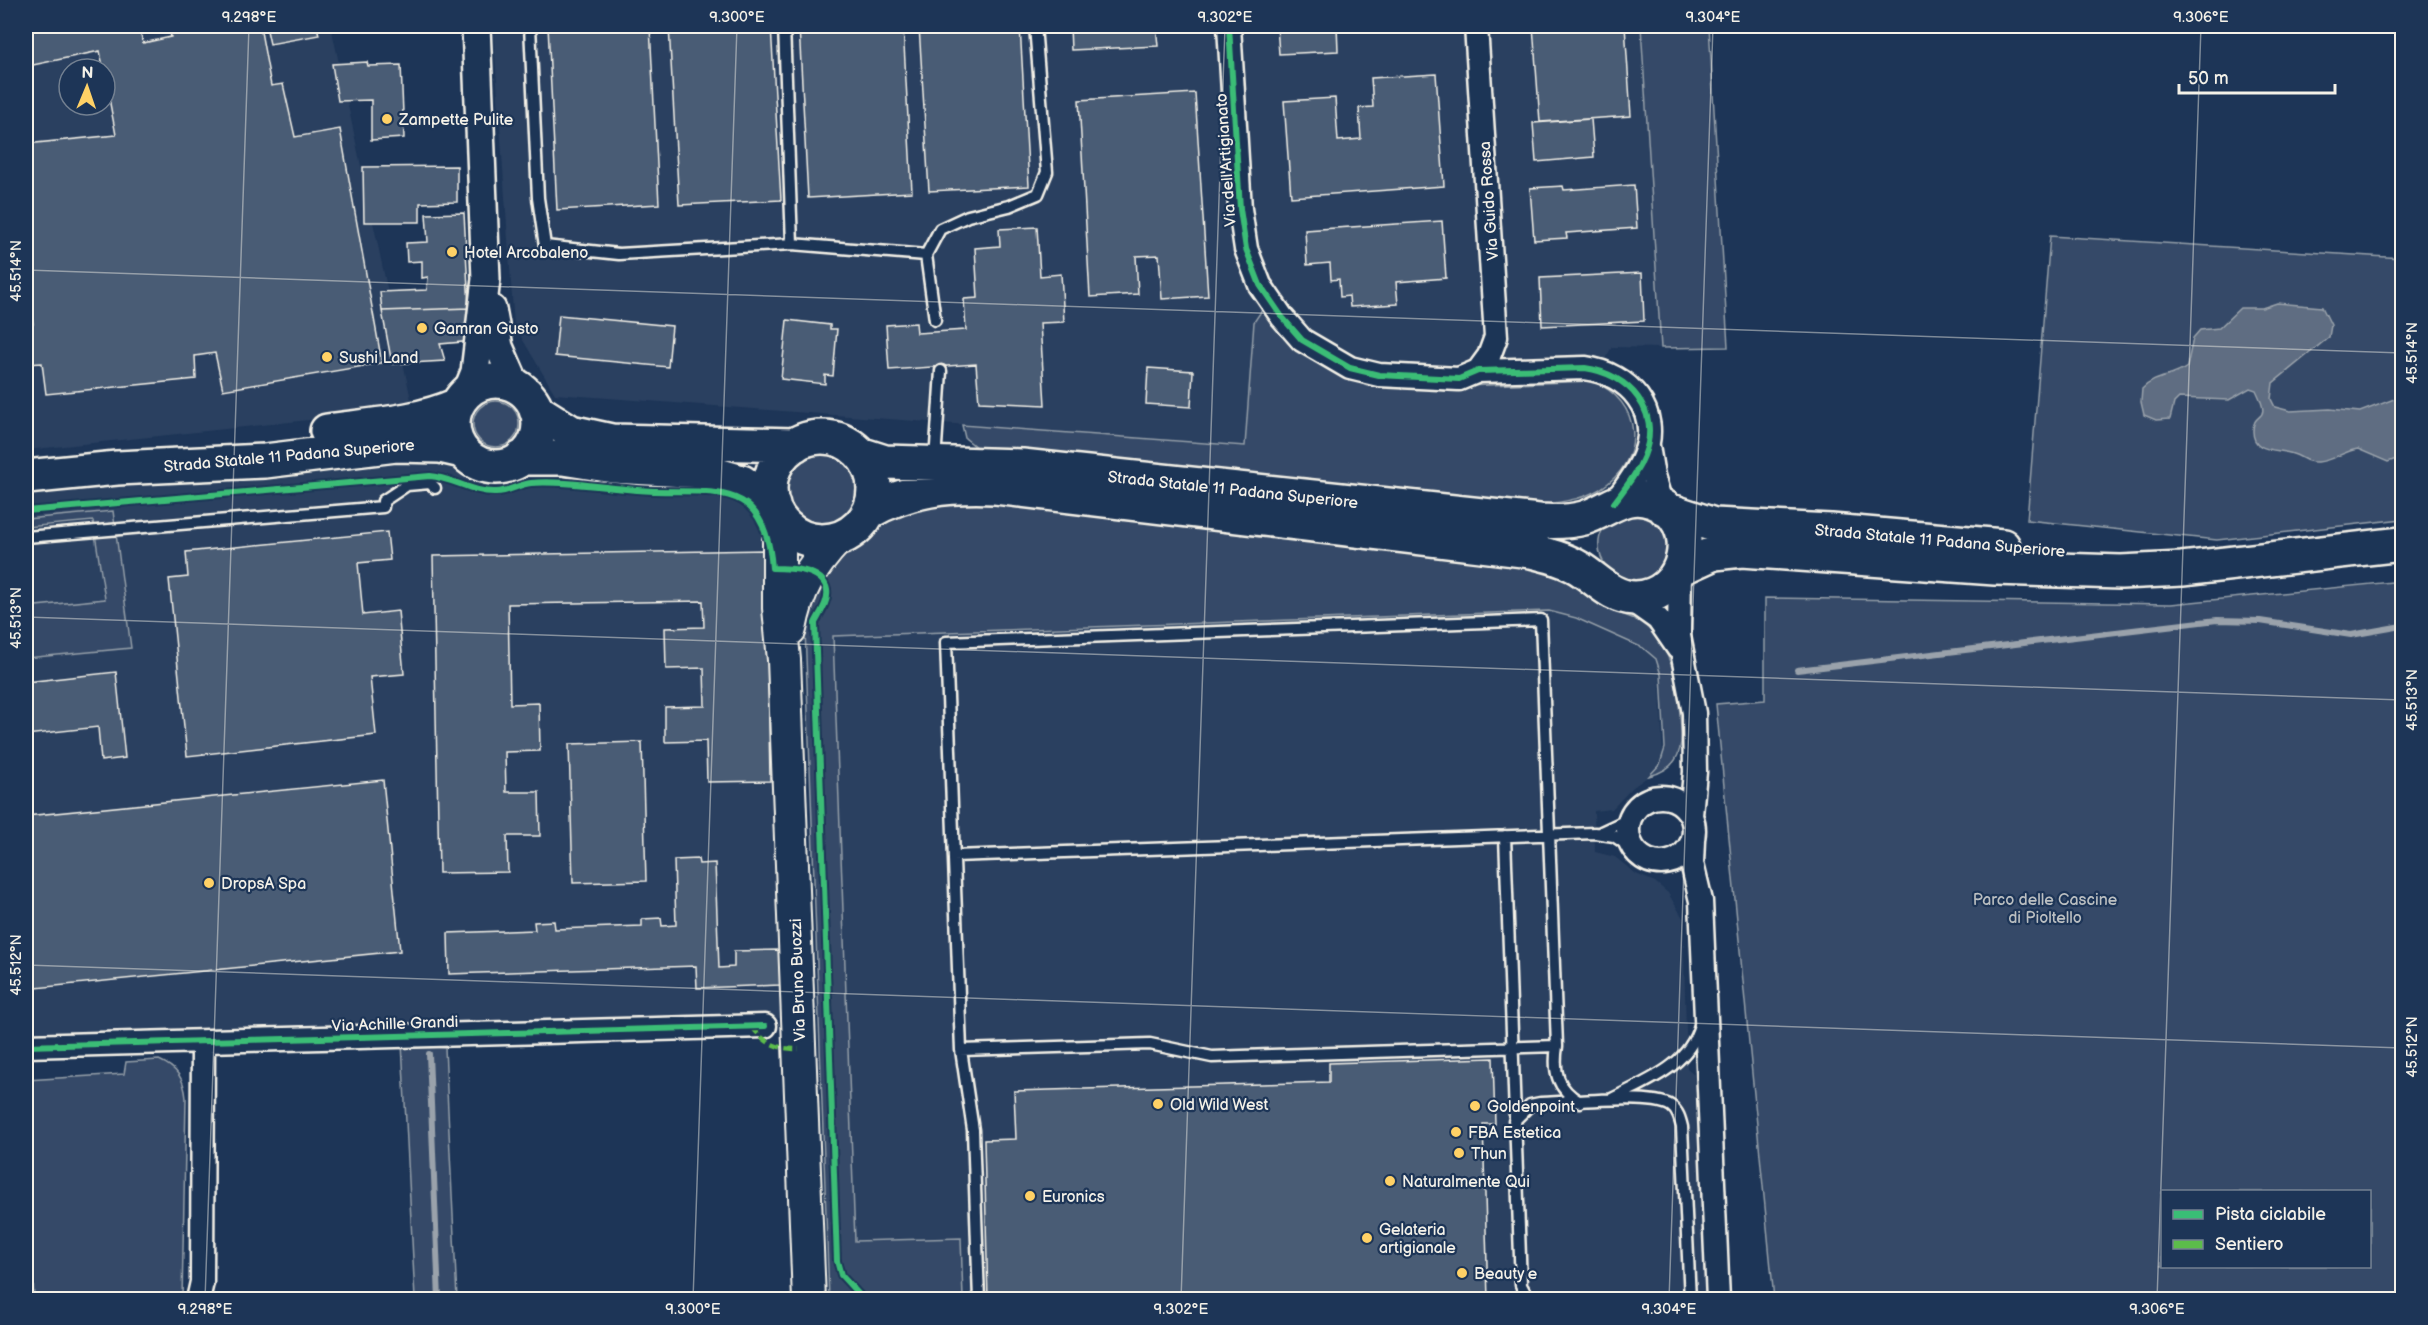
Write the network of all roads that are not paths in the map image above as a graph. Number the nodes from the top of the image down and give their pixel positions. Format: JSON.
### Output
{"nodes":[{"id":1,"x":476,"y":26,"type":"edge"},
{"id":2,"x":531,"y":26,"type":"edge"},
{"id":3,"x":784,"y":26,"type":"edge"},
{"id":4,"x":1035,"y":26,"type":"edge"},
{"id":5,"x":1229,"y":26,"type":"edge"},
{"id":6,"x":1476,"y":26,"type":"edge"},
{"id":7,"x":792,"y":244,"type":"junction"},
{"id":8,"x":926,"y":255,"type":"junction"},
{"id":9,"x":486,"y":279,"type":"junction"},
{"id":10,"x":935,"y":320,"type":"dead end"},
{"id":11,"x":1478,"y":371,"type":"junction"},
{"id":12,"x":941,"y":372,"type":"dead end"},
{"id":13,"x":462,"y":399,"type":"junction"},
{"id":14,"x":527,"y":399,"type":"junction"},
{"id":15,"x":1648,"y":442,"type":"junction"},
{"id":16,"x":795,"y":445,"type":"junction"},
{"id":17,"x":462,"y":451,"type":"junction"},
{"id":18,"x":860,"y":454,"type":"junction"},
{"id":19,"x":521,"y":459,"type":"junction"},
{"id":20,"x":935,"y":462,"type":"junction"},
{"id":21,"x":117,"y":468,"type":"junction"},
{"id":22,"x":26,"y":477,"type":"edge"},
{"id":23,"x":435,"y":488,"type":"dead end"},
{"id":24,"x":1609,"y":506,"type":"junction"},
{"id":25,"x":1664,"y":507,"type":"junction"},
{"id":26,"x":776,"y":512,"type":"junction"},
{"id":27,"x":869,"y":512,"type":"junction"},
{"id":28,"x":26,"y":537,"type":"edge"},
{"id":29,"x":837,"y":539,"type":"junction"},
{"id":30,"x":2403,"y":544,"type":"edge"},
{"id":31,"x":2217,"y":564,"type":"junction"},
{"id":32,"x":1681,"y":569,"type":"junction"},
{"id":33,"x":1599,"y":582,"type":"junction"},
{"id":34,"x":1627,"y":597,"type":"junction"},
{"id":35,"x":784,"y":660,"type":"junction"},
{"id":36,"x":1684,"y":660,"type":"junction"},
{"id":37,"x":1695,"y":731,"type":"junction"},
{"id":38,"x":1655,"y":798,"type":"junction"},
{"id":39,"x":1691,"y":815,"type":"junction"},
{"id":40,"x":1631,"y":818,"type":"junction"},
{"id":41,"x":1595,"y":833,"type":"junction"},
{"id":42,"x":1549,"y":834,"type":"junction"},
{"id":43,"x":1505,"y":836,"type":"junction"},
{"id":44,"x":1693,"y":840,"type":"junction"},
{"id":45,"x":954,"y":856,"type":"junction"},
{"id":46,"x":1644,"y":856,"type":"junction"},
{"id":47,"x":1702,"y":933,"type":"junction"},
{"id":48,"x":1705,"y":1007,"type":"junction"},
{"id":49,"x":765,"y":1026,"type":"dead end"},
{"id":50,"x":203,"y":1042,"type":"junction"},
{"id":51,"x":26,"y":1046,"type":"edge"},
{"id":52,"x":1557,"y":1046,"type":"junction"},
{"id":53,"x":1513,"y":1047,"type":"junction"},
{"id":54,"x":961,"y":1050,"type":"junction"},
{"id":55,"x":1608,"y":1101,"type":"junction"},
{"id":56,"x":1580,"y":1102,"type":"junction"},
{"id":57,"x":1514,"y":1122,"type":"junction"},
{"id":58,"x":198,"y":1299,"type":"edge"},
{"id":59,"x":809,"y":1299,"type":"edge"},
{"id":60,"x":979,"y":1299,"type":"edge"},
{"id":61,"x":1529,"y":1299,"type":"edge"},
{"id":62,"x":1683,"y":1299,"type":"edge"},
{"id":63,"x":1690,"y":1299,"type":"edge"},
{"id":64,"x":1718,"y":1299,"type":"edge"}],
"edges":[{"from":1,"to":9,"type":"street"},
{"from":2,"to":7,"type":"lane"},
{"from":3,"to":7,"type":"lane"},
{"from":4,"to":8,"type":"lane"},
{"from":5,"to":11,"type":"street","name":"Via dell'Artigianato"},
{"from":6,"to":11,"type":"street","name":"Via Guido Rossa"},
{"from":7,"to":8,"type":"lane"},
{"from":8,"to":10,"type":"lane"},
{"from":9,"to":13,"type":"street"},
{"from":9,"to":14,"type":"street"},
{"from":11,"to":15,"type":"street","name":"Via dell'Artigianato"},
{"from":12,"to":20,"type":"lane"},
{"from":13,"to":14,"type":"main road","name":"Strada Statale 11 Padana Superiore"},
{"from":13,"to":17,"type":"main road"},
{"from":13,"to":21,"type":"main road","name":"Strada Statale 11 Padana Superiore"},
{"from":14,"to":16,"type":"main road","name":"Strada Statale 11 Padana Superiore"},
{"from":14,"to":19,"type":"main road"},
{"from":15,"to":24,"type":"street"},
{"from":15,"to":25,"type":"street","name":"Via dell'Artigianato"},
{"from":16,"to":18,"type":"main road","name":"Strada Statale 11 Padana Superiore"},
{"from":16,"to":26,"type":"main road"},
{"from":17,"to":19,"type":"main road","name":"Strada Statale 11 Padana Superiore"},
{"from":17,"to":21,"type":"main road","name":"Strada Statale 11 Padana Superiore"},
{"from":18,"to":20,"type":"main road","name":"Strada Statale 11 Padana Superiore"},
{"from":18,"to":27,"type":"main road"},
{"from":19,"to":26,"type":"main road","name":"Strada Statale 11 Padana Superiore"},
{"from":20,"to":24,"type":"main road","name":"Strada Statale 11 Padana Superiore"},
{"from":21,"to":22,"type":"main road","name":"Strada Statale 11 Padana Superiore"},
{"from":23,"to":28,"type":"lane"},
{"from":24,"to":25,"type":"main road","name":"Strada Statale 11 Padana Superiore"},
{"from":24,"to":33,"type":"main road"},
{"from":25,"to":31,"type":"main road","name":"Strada Statale 11 Padana Superiore"},
{"from":25,"to":32,"type":"main road"},
{"from":26,"to":29,"type":"main road","name":"Strada Statale 11 Padana Superiore"},
{"from":26,"to":35,"type":"main road","name":"Via Bruno Buozzi"},
{"from":27,"to":29,"type":"main road","name":"Strada Statale 11 Padana Superiore"},
{"from":27,"to":33,"type":"main road","name":"Strada Statale 11 Padana Superiore"},
{"from":29,"to":35,"type":"main road","name":"Via Bruno Buozzi"},
{"from":30,"to":31,"type":"main road","name":"Strada Statale 11 Padana Superiore"},
{"from":31,"to":32,"type":"main road","name":"Strada Statale 11 Padana Superiore"},
{"from":32,"to":34,"type":"main road","name":"Strada Statale 11 Padana Superiore"},
{"from":32,"to":36,"type":"street"},
{"from":33,"to":34,"type":"main road","name":"Strada Statale 11 Padana Superiore"},
{"from":34,"to":36,"type":"street"},
{"from":35,"to":59,"type":"main road","name":"Via Bruno Buozzi"},
{"from":36,"to":37,"type":"street"},
{"from":37,"to":38,"type":"street"},
{"from":37,"to":39,"type":"street"},
{"from":38,"to":39,"type":"street"},
{"from":38,"to":40,"type":"street"},
{"from":39,"to":44,"type":"street"},
{"from":40,"to":41,"type":"lane"},
{"from":40,"to":46,"type":"street"},
{"from":41,"to":42,"type":"lane"},
{"from":41,"to":46,"type":"lane"},
{"from":42,"to":43,"type":"lane"},
{"from":42,"to":45,"type":"lane"},
{"from":42,"to":52,"type":"lane"},
{"from":43,"to":45,"type":"lane"},
{"from":43,"to":53,"type":"lane"},
{"from":44,"to":46,"type":"street"},
{"from":44,"to":47,"type":"street"},
{"from":45,"to":54,"type":"lane"},
{"from":46,"to":47,"type":"street"},
{"from":47,"to":48,"type":"street"},
{"from":48,"to":55,"type":"lane"},
{"from":48,"to":64,"type":"street"},
{"from":49,"to":50,"type":"street","name":"Via Achille Grandi"},
{"from":50,"to":51,"type":"street","name":"Via Achille Grandi"},
{"from":50,"to":58,"type":"street"},
{"from":52,"to":53,"type":"lane"},
{"from":52,"to":56,"type":"lane"},
{"from":53,"to":54,"type":"lane"},
{"from":53,"to":57,"type":"lane"},
{"from":54,"to":60,"type":"lane"},
{"from":55,"to":56,"type":"lane"},
{"from":55,"to":63,"type":"lane"},
{"from":56,"to":57,"type":"lane"},
{"from":57,"to":61,"type":"lane"},
{"from":62,"to":63,"type":"lane"}]}
